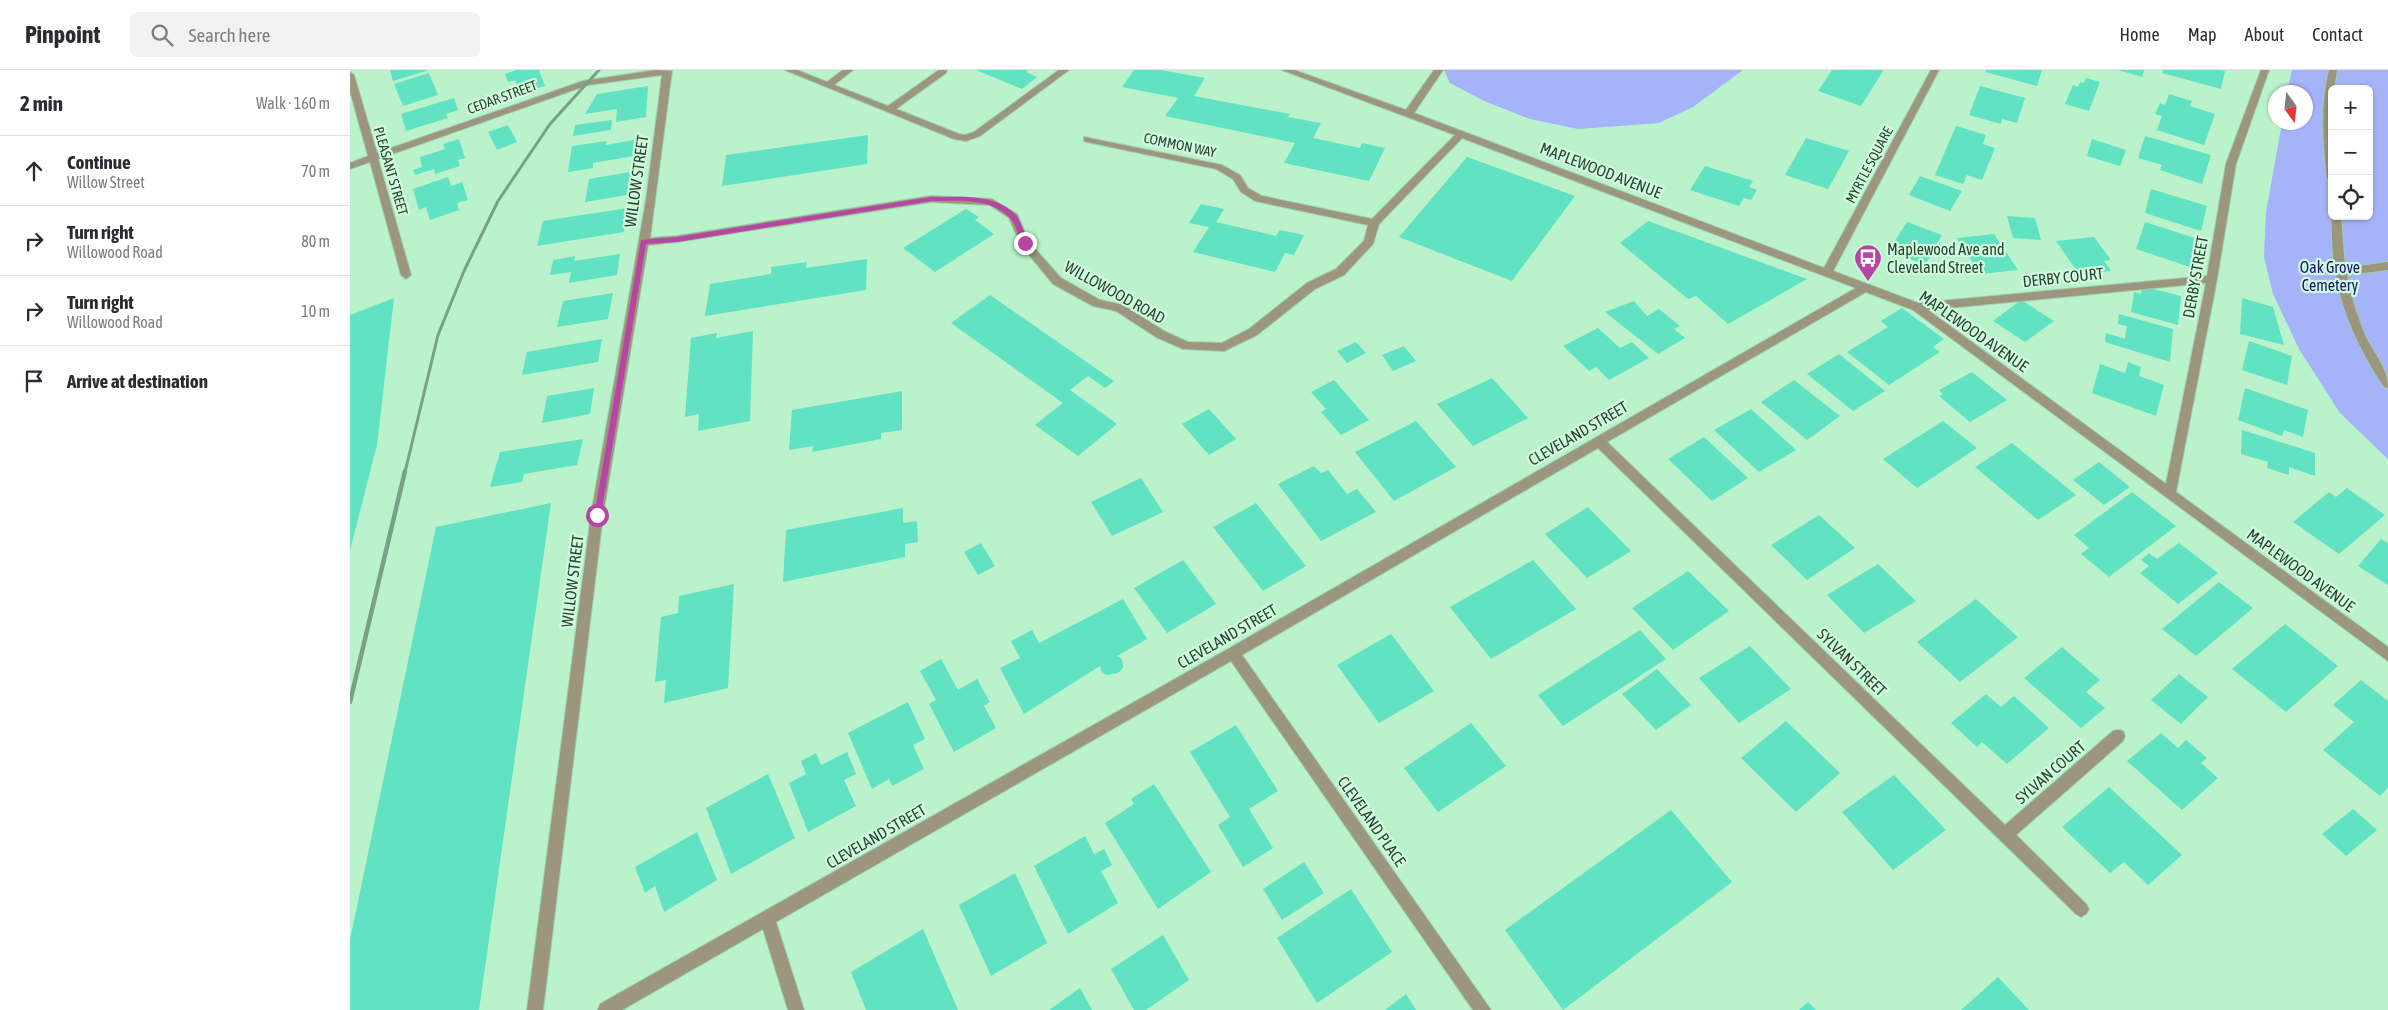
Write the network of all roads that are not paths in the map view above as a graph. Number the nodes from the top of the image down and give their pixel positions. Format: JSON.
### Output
{"nodes":[{"id":1,"x":668,"y":70,"type":"edge"},
{"id":2,"x":789,"y":70,"type":"edge"},
{"id":3,"x":849,"y":70,"type":"edge"},
{"id":4,"x":1065,"y":70,"type":"edge"},
{"id":5,"x":1286,"y":70,"type":"edge"},
{"id":6,"x":1439,"y":70,"type":"edge"},
{"id":7,"x":1935,"y":70,"type":"edge"},
{"id":8,"x":2265,"y":70,"type":"edge"},
{"id":9,"x":2332,"y":70,"type":"edge"},
{"id":10,"x":943,"y":71,"type":"edge"},
{"id":11,"x":350,"y":75,"type":"edge"},
{"id":12,"x":828,"y":85,"type":"junction"},
{"id":13,"x":890,"y":108,"type":"junction"},
{"id":14,"x":1408,"y":114,"type":"junction"},
{"id":15,"x":1461,"y":134,"type":"junction"},
{"id":16,"x":1087,"y":139,"type":"dead end"},
{"id":17,"x":373,"y":158,"type":"junction"},
{"id":18,"x":350,"y":166,"type":"edge"},
{"id":19,"x":2332,"y":175,"type":"edge"},
{"id":20,"x":2336,"y":220,"type":"edge"},
{"id":21,"x":1374,"y":223,"type":"junction"},
{"id":22,"x":644,"y":242,"type":"junction"},
{"id":23,"x":2388,"y":266,"type":"edge"},
{"id":24,"x":2342,"y":272,"type":"junction"},
{"id":25,"x":1826,"y":274,"type":"junction"},
{"id":26,"x":406,"y":275,"type":"dead end"},
{"id":27,"x":2212,"y":279,"type":"junction"},
{"id":28,"x":1864,"y":288,"type":"junction"},
{"id":29,"x":1918,"y":308,"type":"junction"},
{"id":30,"x":2388,"y":384,"type":"edge"},
{"id":31,"x":1598,"y":441,"type":"junction"},
{"id":32,"x":2170,"y":494,"type":"junction"},
{"id":33,"x":1233,"y":653,"type":"junction"},
{"id":34,"x":2388,"y":655,"type":"edge"},
{"id":35,"x":2118,"y":736,"type":"dead end"},
{"id":36,"x":2005,"y":835,"type":"junction"},
{"id":37,"x":2081,"y":909,"type":"dead end"},
{"id":38,"x":767,"y":918,"type":"junction"},
{"id":39,"x":535,"y":1010,"type":"edge"},
{"id":40,"x":606,"y":1010,"type":"edge"},
{"id":41,"x":796,"y":1010,"type":"edge"},
{"id":42,"x":1482,"y":1010,"type":"edge"}],
"edges":[{"from":1,"to":17,"type":"street","name":"CEDAR STREET"},
{"from":1,"to":22,"type":"street","name":"WILLOW STREET"},
{"from":2,"to":12,"type":"street"},
{"from":3,"to":12,"type":"street"},
{"from":4,"to":13,"type":"street"},
{"from":5,"to":14,"type":"street","name":"MAPLEWOOD AVENUE"},
{"from":6,"to":14,"type":"street"},
{"from":7,"to":25,"type":"street","name":"MYRTLE SQUARE"},
{"from":8,"to":27,"type":"street","name":"DERBY STREET"},
{"from":9,"to":19,"type":"street"},
{"from":10,"to":13,"type":"street"},
{"from":11,"to":17,"type":"street","name":"PLEASANT STREET"},
{"from":12,"to":13,"type":"street"},
{"from":14,"to":15,"type":"street","name":"MAPLEWOOD AVENUE"},
{"from":15,"to":21,"type":"street","name":"WILLOWOOD ROAD"},
{"from":15,"to":25,"type":"street","name":"MAPLEWOOD AVENUE"},
{"from":16,"to":21,"type":"street","name":"COMMON WAY"},
{"from":17,"to":18,"type":"street","name":"CEDAR STREET"},
{"from":17,"to":26,"type":"street","name":"PLEASANT STREET"},
{"from":20,"to":24,"type":"street"},
{"from":21,"to":22,"type":"street","name":"WILLOWOOD ROAD"},
{"from":22,"to":39,"type":"street","name":"WILLOW STREET"},
{"from":23,"to":24,"type":"street"},
{"from":24,"to":30,"type":"street"},
{"from":25,"to":28,"type":"street","name":"MAPLEWOOD AVENUE"},
{"from":27,"to":29,"type":"street","name":"DERBY COURT"},
{"from":27,"to":32,"type":"street","name":"DERBY STREET"},
{"from":28,"to":29,"type":"street","name":"MAPLEWOOD AVENUE"},
{"from":28,"to":31,"type":"street","name":"CLEVELAND STREET"},
{"from":29,"to":32,"type":"street","name":"MAPLEWOOD AVENUE"},
{"from":31,"to":33,"type":"street","name":"CLEVELAND STREET"},
{"from":31,"to":36,"type":"street","name":"SYLVAN STREET"},
{"from":32,"to":34,"type":"street","name":"MAPLEWOOD AVENUE"},
{"from":33,"to":38,"type":"street","name":"CLEVELAND STREET"},
{"from":33,"to":42,"type":"street","name":"CLEVELAND PLACE"},
{"from":35,"to":36,"type":"street","name":"SYLVAN COURT"},
{"from":36,"to":37,"type":"street","name":"SYLVAN STREET"},
{"from":38,"to":40,"type":"street","name":"CLEVELAND STREET"},
{"from":38,"to":41,"type":"street"}]}
